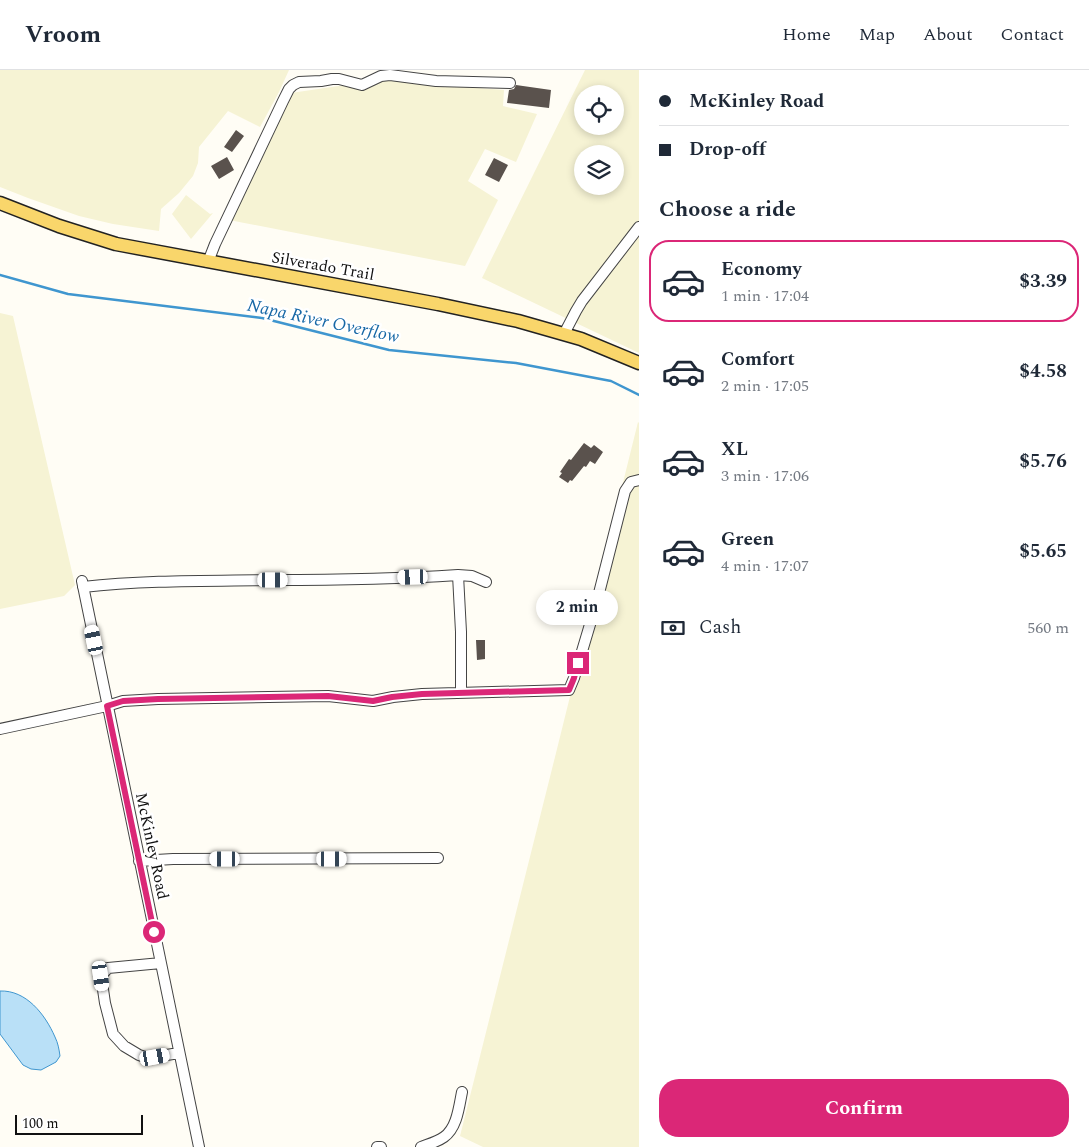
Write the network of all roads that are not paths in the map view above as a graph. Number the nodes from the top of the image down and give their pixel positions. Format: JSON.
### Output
{"nodes":[{"id":1,"x":510,"y":83,"type":"dead end"},
{"id":2,"x":0,"y":203,"type":"edge"},
{"id":3,"x":639,"y":227,"type":"edge"},
{"id":4,"x":208,"y":262,"type":"junction"},
{"id":5,"x":564,"y":334,"type":"junction"},
{"id":6,"x":639,"y":363,"type":"edge"},
{"id":7,"x":639,"y":480,"type":"edge"},
{"id":8,"x":458,"y":575,"type":"junction"},
{"id":9,"x":486,"y":582,"type":"dead end"},
{"id":10,"x":461,"y":693,"type":"junction"},
{"id":11,"x":107,"y":706,"type":"junction"},
{"id":12,"x":0,"y":729,"type":"edge"},
{"id":13,"x":438,"y":858,"type":"dead end"},
{"id":14,"x":140,"y":861,"type":"junction"},
{"id":15,"x":161,"y":963,"type":"junction"},
{"id":16,"x":179,"y":1053,"type":"junction"},
{"id":17,"x":462,"y":1092,"type":"dead end"},
{"id":18,"x":199,"y":1147,"type":"edge"},
{"id":19,"x":377,"y":1147,"type":"edge"},
{"id":20,"x":381,"y":1147,"type":"edge"},
{"id":21,"x":421,"y":1147,"type":"edge"}],
"edges":[{"from":1,"to":4,"type":"street"},
{"from":2,"to":4,"type":"main road","name":"Silverado Trail"},
{"from":3,"to":5,"type":"street"},
{"from":4,"to":5,"type":"main road","name":"Silverado Trail"},
{"from":5,"to":6,"type":"main road","name":"Silverado Trail"},
{"from":7,"to":10,"type":"street"},
{"from":8,"to":9,"type":"street"},
{"from":8,"to":10,"type":"street"},
{"from":8,"to":11,"type":"street","name":"McKinley Road"},
{"from":10,"to":11,"type":"street"},
{"from":11,"to":12,"type":"street"},
{"from":11,"to":14,"type":"street","name":"McKinley Road"},
{"from":13,"to":14,"type":"street"},
{"from":14,"to":15,"type":"street","name":"McKinley Road"},
{"from":15,"to":16,"type":"street","name":"McKinley Road"},
{"from":15,"to":16,"type":"street"},
{"from":16,"to":18,"type":"street","name":"McKinley Road"},
{"from":17,"to":21,"type":"street"},
{"from":19,"to":20,"type":"street"}]}
